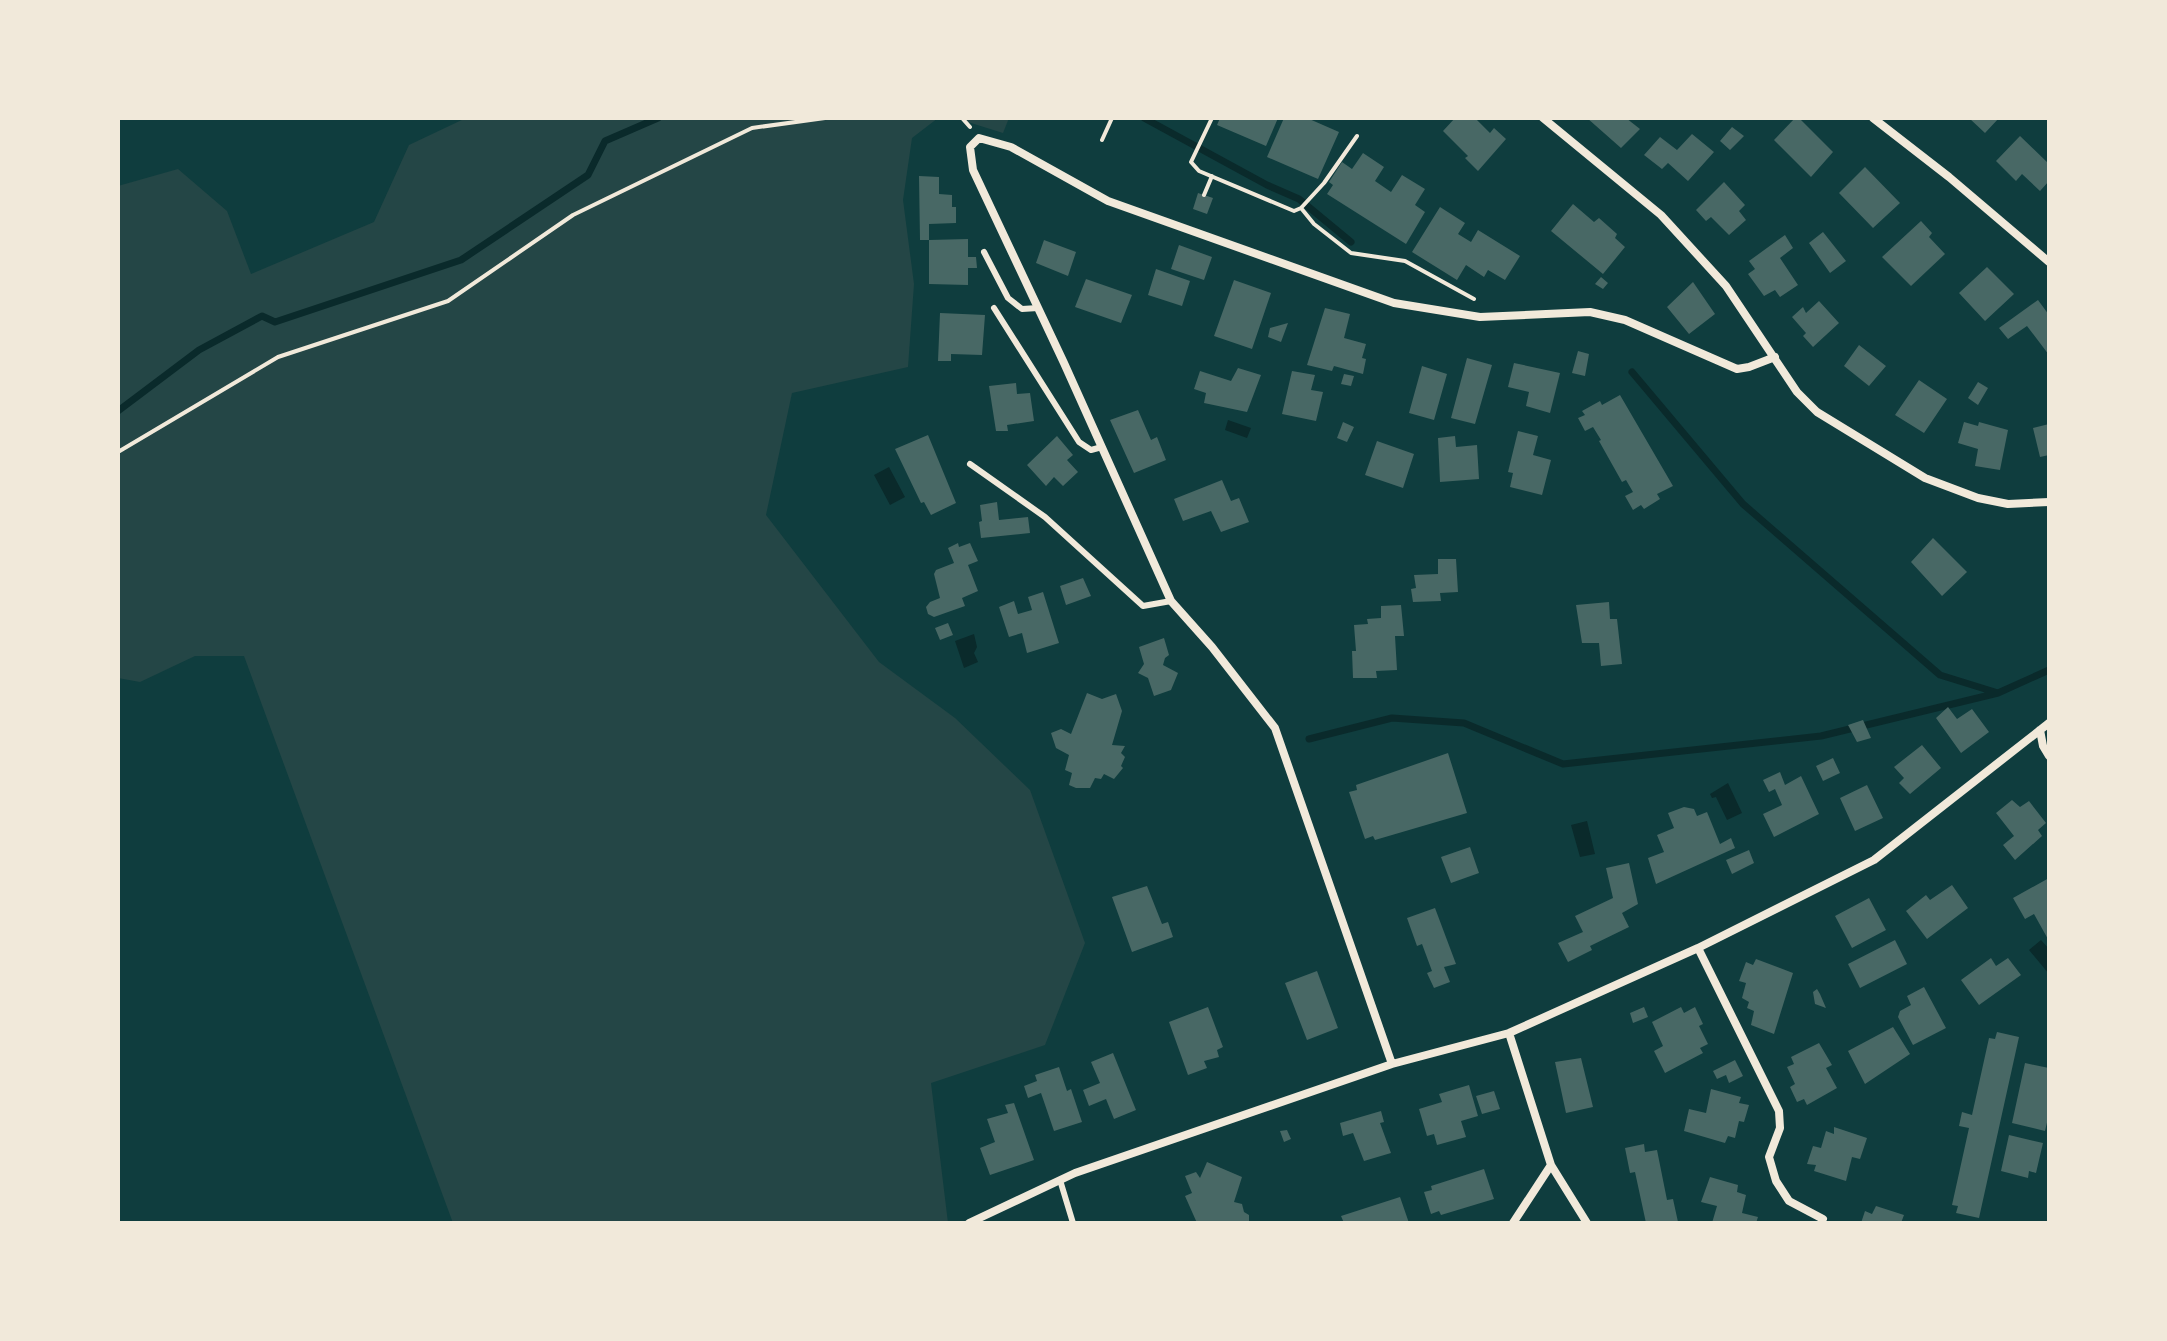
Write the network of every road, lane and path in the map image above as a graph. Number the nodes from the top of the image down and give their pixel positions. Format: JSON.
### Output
{"nodes":[{"id":1,"x":825,"y":118,"type":"edge"},
{"id":2,"x":1212,"y":118,"type":"edge"},
{"id":3,"x":1543,"y":118,"type":"edge"},
{"id":4,"x":1873,"y":118,"type":"edge"},
{"id":5,"x":1112,"y":121,"type":"edge"},
{"id":6,"x":1357,"y":136,"type":"dead end"},
{"id":7,"x":1102,"y":140,"type":"dead end"},
{"id":8,"x":1212,"y":176,"type":"junction"},
{"id":9,"x":1204,"y":195,"type":"dead end"},
{"id":10,"x":1301,"y":208,"type":"junction"},
{"id":11,"x":984,"y":252,"type":"dead end"},
{"id":12,"x":2049,"y":262,"type":"edge"},
{"id":13,"x":994,"y":308,"type":"dead end"},
{"id":14,"x":1038,"y":308,"type":"junction"},
{"id":15,"x":1480,"y":317,"type":"junction"},
{"id":16,"x":1775,"y":357,"type":"junction"},
{"id":17,"x":1102,"y":447,"type":"junction"},
{"id":18,"x":118,"y":452,"type":"edge"},
{"id":19,"x":970,"y":464,"type":"dead end"},
{"id":20,"x":2049,"y":502,"type":"edge"},
{"id":21,"x":1171,"y":601,"type":"junction"},
{"id":22,"x":2049,"y":723,"type":"edge"},
{"id":23,"x":2040,"y":730,"type":"junction"},
{"id":24,"x":2049,"y":756,"type":"edge"},
{"id":25,"x":1698,"y":948,"type":"junction"},
{"id":26,"x":1509,"y":1033,"type":"junction"},
{"id":27,"x":1392,"y":1064,"type":"junction"},
{"id":28,"x":1551,"y":1165,"type":"junction"},
{"id":29,"x":1060,"y":1180,"type":"junction"},
{"id":30,"x":1823,"y":1219,"type":"dead end"},
{"id":31,"x":969,"y":1223,"type":"edge"},
{"id":32,"x":1073,"y":1223,"type":"edge"},
{"id":33,"x":1513,"y":1223,"type":"edge"},
{"id":34,"x":1587,"y":1223,"type":"edge"}],
"edges":[{"from":1,"to":18,"type":"path"},
{"from":2,"to":8,"type":"path"},
{"from":3,"to":16,"type":"street"},
{"from":4,"to":12,"type":"street"},
{"from":5,"to":7,"type":"path"},
{"from":6,"to":10,"type":"path"},
{"from":8,"to":9,"type":"path"},
{"from":8,"to":10,"type":"path"},
{"from":10,"to":15,"type":"path"},
{"from":11,"to":14,"type":"lane"},
{"from":13,"to":17,"type":"lane"},
{"from":14,"to":15,"type":"street"},
{"from":14,"to":17,"type":"street"},
{"from":15,"to":16,"type":"street"},
{"from":16,"to":20,"type":"street"},
{"from":17,"to":21,"type":"street"},
{"from":19,"to":21,"type":"lane"},
{"from":21,"to":27,"type":"street"},
{"from":22,"to":23,"type":"street"},
{"from":23,"to":24,"type":"street"},
{"from":23,"to":25,"type":"street"},
{"from":25,"to":26,"type":"street"},
{"from":25,"to":30,"type":"street"},
{"from":26,"to":27,"type":"street"},
{"from":26,"to":28,"type":"street"},
{"from":27,"to":29,"type":"street"},
{"from":28,"to":33,"type":"street"},
{"from":28,"to":34,"type":"street"},
{"from":29,"to":31,"type":"street"},
{"from":29,"to":32,"type":"lane"}]}
